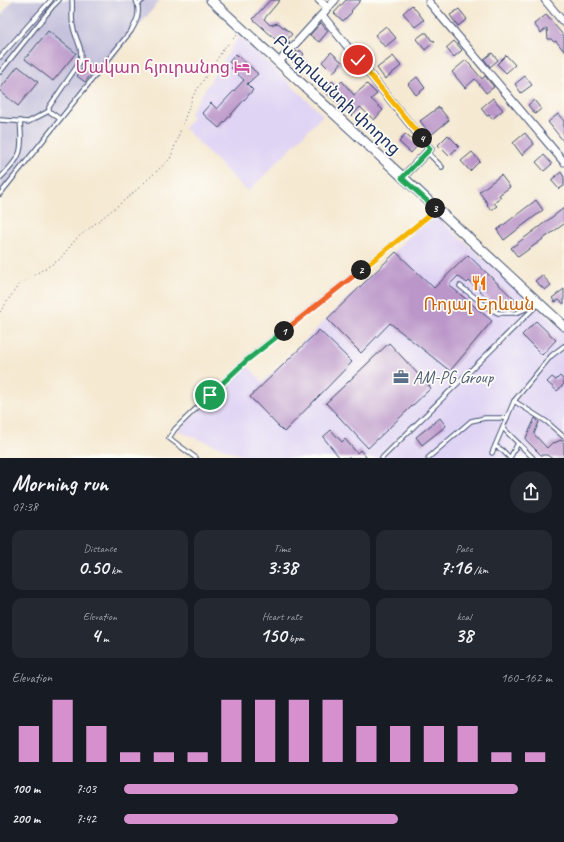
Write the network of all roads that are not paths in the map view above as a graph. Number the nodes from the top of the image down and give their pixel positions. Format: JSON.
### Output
{"nodes":[{"id":1,"x":51,"y":0,"type":"edge"},
{"id":2,"x":59,"y":0,"type":"edge"},
{"id":3,"x":72,"y":0,"type":"edge"},
{"id":4,"x":136,"y":0,"type":"edge"},
{"id":5,"x":143,"y":0,"type":"edge"},
{"id":6,"x":211,"y":0,"type":"edge"},
{"id":7,"x":320,"y":0,"type":"edge"},
{"id":8,"x":335,"y":0,"type":"edge"},
{"id":9,"x":545,"y":0,"type":"edge"},
{"id":10,"x":429,"y":1,"type":"edge"},
{"id":11,"x":138,"y":4,"type":"junction"},
{"id":12,"x":328,"y":8,"type":"junction"},
{"id":13,"x":322,"y":15,"type":"junction"},
{"id":14,"x":564,"y":23,"type":"edge"},
{"id":15,"x":0,"y":57,"type":"edge"},
{"id":16,"x":279,"y":62,"type":"junction"},
{"id":17,"x":0,"y":72,"type":"edge"},
{"id":18,"x":49,"y":111,"type":"junction"},
{"id":19,"x":60,"y":119,"type":"junction"},
{"id":20,"x":0,"y":120,"type":"edge"},
{"id":21,"x":20,"y":121,"type":"junction"},
{"id":22,"x":427,"y":152,"type":"junction"},
{"id":23,"x":564,"y":162,"type":"edge"},
{"id":24,"x":442,"y":167,"type":"dead end"},
{"id":25,"x":0,"y":178,"type":"edge"},
{"id":26,"x":402,"y":178,"type":"junction"},
{"id":27,"x":0,"y":194,"type":"edge"},
{"id":28,"x":437,"y":209,"type":"junction"},
{"id":29,"x":460,"y":286,"type":"dead end"},
{"id":30,"x":539,"y":303,"type":"junction"},
{"id":31,"x":564,"y":326,"type":"edge"},
{"id":32,"x":564,"y":346,"type":"edge"},
{"id":33,"x":514,"y":401,"type":"junction"},
{"id":34,"x":507,"y":418,"type":"junction"},
{"id":35,"x":503,"y":428,"type":"junction"},
{"id":36,"x":564,"y":437,"type":"edge"},
{"id":37,"x":518,"y":443,"type":"junction"},
{"id":38,"x":495,"y":446,"type":"junction"},
{"id":39,"x":492,"y":454,"type":"dead end"},
{"id":40,"x":196,"y":458,"type":"edge"},
{"id":41,"x":382,"y":458,"type":"edge"},
{"id":42,"x":428,"y":458,"type":"edge"},
{"id":43,"x":510,"y":458,"type":"edge"},
{"id":44,"x":534,"y":458,"type":"edge"}],
"edges":[{"from":1,"to":15,"type":"lane"},
{"from":2,"to":17,"type":"lane"},
{"from":3,"to":18,"type":"lane"},
{"from":4,"to":11,"type":"lane"},
{"from":5,"to":11,"type":"lane"},
{"from":6,"to":16,"type":"main road","name":"Բագրևանդի փողոց"},
{"from":7,"to":12,"type":"street"},
{"from":8,"to":12,"type":"street"},
{"from":9,"to":14,"type":"street"},
{"from":10,"to":23,"type":"street"},
{"from":11,"to":19,"type":"lane"},
{"from":12,"to":13,"type":"street"},
{"from":13,"to":16,"type":"street"},
{"from":13,"to":22,"type":"street"},
{"from":16,"to":26,"type":"main road","name":"Բագրևանդի փողոց"},
{"from":18,"to":19,"type":"lane"},
{"from":18,"to":21,"type":"lane"},
{"from":19,"to":27,"type":"lane"},
{"from":20,"to":21,"type":"lane"},
{"from":21,"to":25,"type":"lane"},
{"from":22,"to":24,"type":"lane"},
{"from":22,"to":26,"type":"street"},
{"from":26,"to":28,"type":"main road","name":"Բագրևանդի փողոց"},
{"from":28,"to":30,"type":"main road","name":"Բագրևանդի փողոց"},
{"from":28,"to":40,"type":"lane"},
{"from":29,"to":30,"type":"lane"},
{"from":30,"to":31,"type":"main road","name":"Բագրևանդի փողոց"},
{"from":30,"to":41,"type":"lane"},
{"from":32,"to":33,"type":"lane"},
{"from":33,"to":34,"type":"lane"},
{"from":33,"to":36,"type":"lane"},
{"from":34,"to":35,"type":"lane"},
{"from":34,"to":42,"type":"lane"},
{"from":35,"to":37,"type":"lane"},
{"from":35,"to":38,"type":"lane"},
{"from":37,"to":43,"type":"lane"},
{"from":37,"to":44,"type":"lane"},
{"from":38,"to":39,"type":"lane"},
{"from":38,"to":43,"type":"lane"}]}
